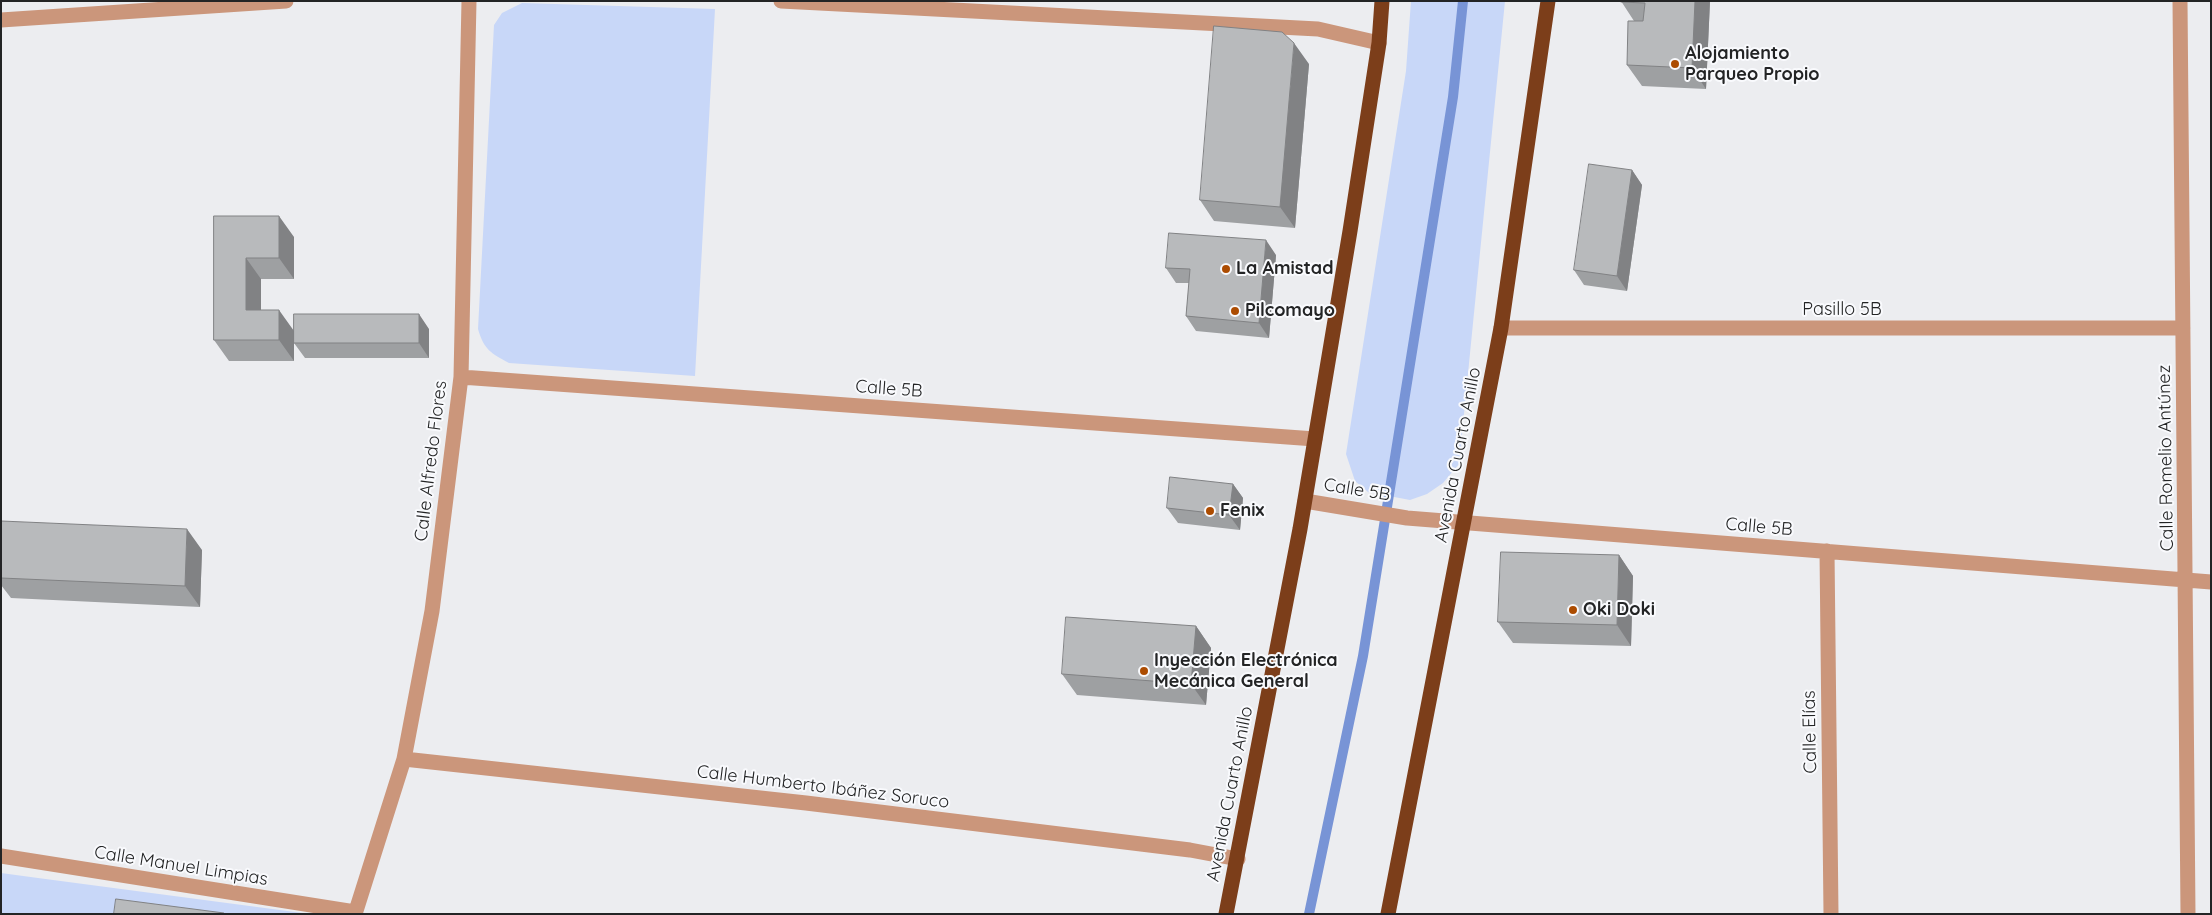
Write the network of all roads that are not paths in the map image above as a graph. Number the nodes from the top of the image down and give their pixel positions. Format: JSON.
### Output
{"nodes":[{"id":1,"x":286,"y":1,"type":"edge"},
{"id":2,"x":469,"y":1,"type":"edge"},
{"id":3,"x":781,"y":1,"type":"edge"},
{"id":4,"x":1382,"y":1,"type":"edge"},
{"id":5,"x":1548,"y":1,"type":"edge"},
{"id":6,"x":2180,"y":1,"type":"edge"},
{"id":7,"x":1,"y":20,"type":"edge"},
{"id":8,"x":1379,"y":43,"type":"junction"},
{"id":9,"x":1501,"y":328,"type":"junction"},
{"id":10,"x":2183,"y":328,"type":"junction"},
{"id":11,"x":461,"y":377,"type":"junction"},
{"id":12,"x":1315,"y":439,"type":"junction"},
{"id":13,"x":1305,"y":501,"type":"junction"},
{"id":14,"x":1464,"y":522,"type":"junction"},
{"id":15,"x":1826,"y":551,"type":"junction"},
{"id":16,"x":2186,"y":579,"type":"junction"},
{"id":17,"x":2211,"y":582,"type":"edge"},
{"id":18,"x":404,"y":759,"type":"junction"},
{"id":19,"x":1,"y":856,"type":"edge"},
{"id":20,"x":1238,"y":860,"type":"junction"},
{"id":21,"x":355,"y":913,"type":"edge"},
{"id":22,"x":1226,"y":914,"type":"edge"},
{"id":23,"x":1388,"y":914,"type":"edge"},
{"id":24,"x":1831,"y":914,"type":"edge"},
{"id":25,"x":2188,"y":914,"type":"edge"}],
"edges":[{"from":1,"to":7,"type":"street"},
{"from":2,"to":11,"type":"street","name":"Calle Alfredo Flores"},
{"from":3,"to":8,"type":"street"},
{"from":4,"to":8,"type":"highway","name":"Avenida Cuarto Anillo"},
{"from":5,"to":9,"type":"highway","name":"Avenida Cuarto Anillo"},
{"from":6,"to":10,"type":"street","name":"Calle Romelio Antúnez"},
{"from":8,"to":12,"type":"highway","name":"Avenida Cuarto Anillo"},
{"from":9,"to":10,"type":"street","name":"Pasillo 5B"},
{"from":9,"to":14,"type":"highway","name":"Avenida Cuarto Anillo"},
{"from":10,"to":16,"type":"street","name":"Calle Romelio Antúnez"},
{"from":11,"to":12,"type":"street","name":"Calle 5B"},
{"from":11,"to":18,"type":"street","name":"Calle Alfredo Flores"},
{"from":12,"to":13,"type":"highway","name":"Avenida Cuarto Anillo"},
{"from":13,"to":14,"type":"street","name":"Calle 5B"},
{"from":13,"to":20,"type":"highway","name":"Avenida Cuarto Anillo"},
{"from":14,"to":15,"type":"street","name":"Calle 5B"},
{"from":14,"to":23,"type":"highway","name":"Avenida Cuarto Anillo"},
{"from":15,"to":16,"type":"street","name":"Calle 5B"},
{"from":15,"to":24,"type":"street","name":"Calle Elías"},
{"from":16,"to":17,"type":"street","name":"Calle 5B"},
{"from":16,"to":25,"type":"street","name":"Calle Romelio Antúnez"},
{"from":18,"to":20,"type":"street","name":"Calle Humberto Ibáñez Soruco"},
{"from":18,"to":21,"type":"street","name":"Calle Alfredo Flores"},
{"from":19,"to":21,"type":"street","name":"Calle Manuel Limpias"},
{"from":20,"to":22,"type":"highway","name":"Avenida Cuarto Anillo"}]}
